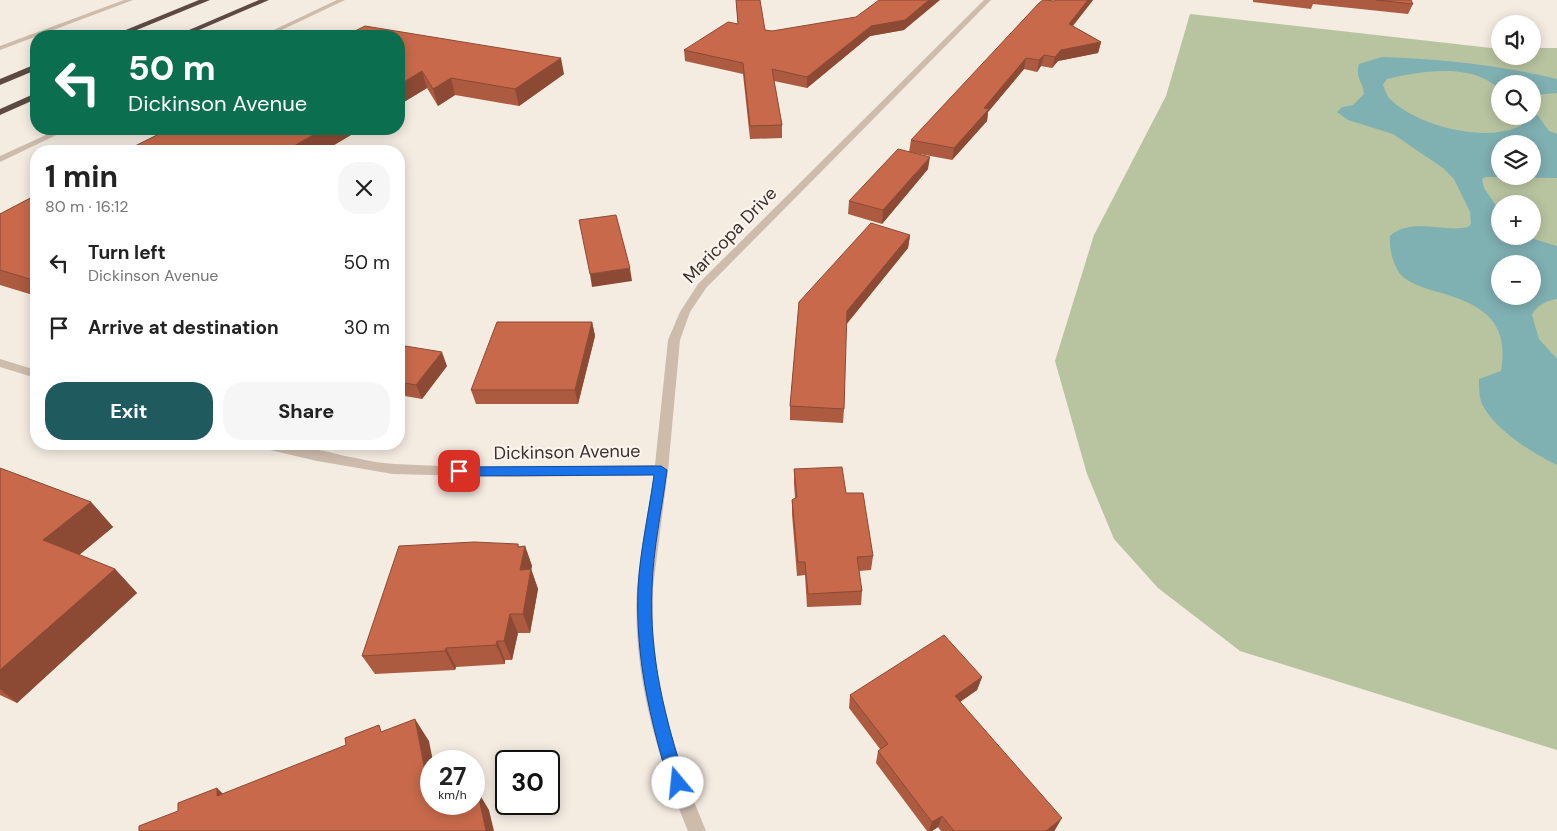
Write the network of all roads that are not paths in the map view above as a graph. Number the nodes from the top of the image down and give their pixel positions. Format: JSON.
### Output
{"nodes":[{"id":1,"x":130,"y":0,"type":"edge"},
{"id":2,"x":206,"y":0,"type":"edge"},
{"id":3,"x":265,"y":0,"type":"edge"},
{"id":4,"x":342,"y":0,"type":"edge"},
{"id":5,"x":988,"y":0,"type":"edge"},
{"id":6,"x":49,"y":30,"type":"edge"},
{"id":7,"x":130,"y":30,"type":"edge"},
{"id":8,"x":194,"y":30,"type":"edge"},
{"id":9,"x":277,"y":30,"type":"edge"},
{"id":10,"x":30,"y":37,"type":"edge"},
{"id":11,"x":0,"y":48,"type":"edge"},
{"id":12,"x":30,"y":70,"type":"edge"},
{"id":13,"x":0,"y":82,"type":"edge"},
{"id":14,"x":30,"y":99,"type":"edge"},
{"id":15,"x":0,"y":112,"type":"edge"},
{"id":16,"x":52,"y":135,"type":"edge"},
{"id":17,"x":30,"y":145,"type":"edge"},
{"id":18,"x":30,"y":145,"type":"edge"},
{"id":19,"x":0,"y":159,"type":"edge"},
{"id":20,"x":0,"y":363,"type":"edge"},
{"id":21,"x":30,"y":372,"type":"edge"},
{"id":22,"x":292,"y":450,"type":"edge"},
{"id":23,"x":661,"y":470,"type":"junction"},
{"id":24,"x":697,"y":831,"type":"edge"}],
"edges":[{"from":1,"to":6,"type":"street"},
{"from":2,"to":7,"type":"highway"},
{"from":3,"to":8,"type":"highway"},
{"from":4,"to":9,"type":"street"},
{"from":5,"to":23,"type":"street","name":"Maricopa Drive"},
{"from":10,"to":11,"type":"street"},
{"from":12,"to":13,"type":"highway"},
{"from":14,"to":15,"type":"highway"},
{"from":16,"to":18,"type":"street"},
{"from":17,"to":19,"type":"street"},
{"from":20,"to":21,"type":"street"},
{"from":22,"to":23,"type":"street","name":"Dickinson Avenue"},
{"from":23,"to":24,"type":"street","name":"Maricopa Drive"}]}
